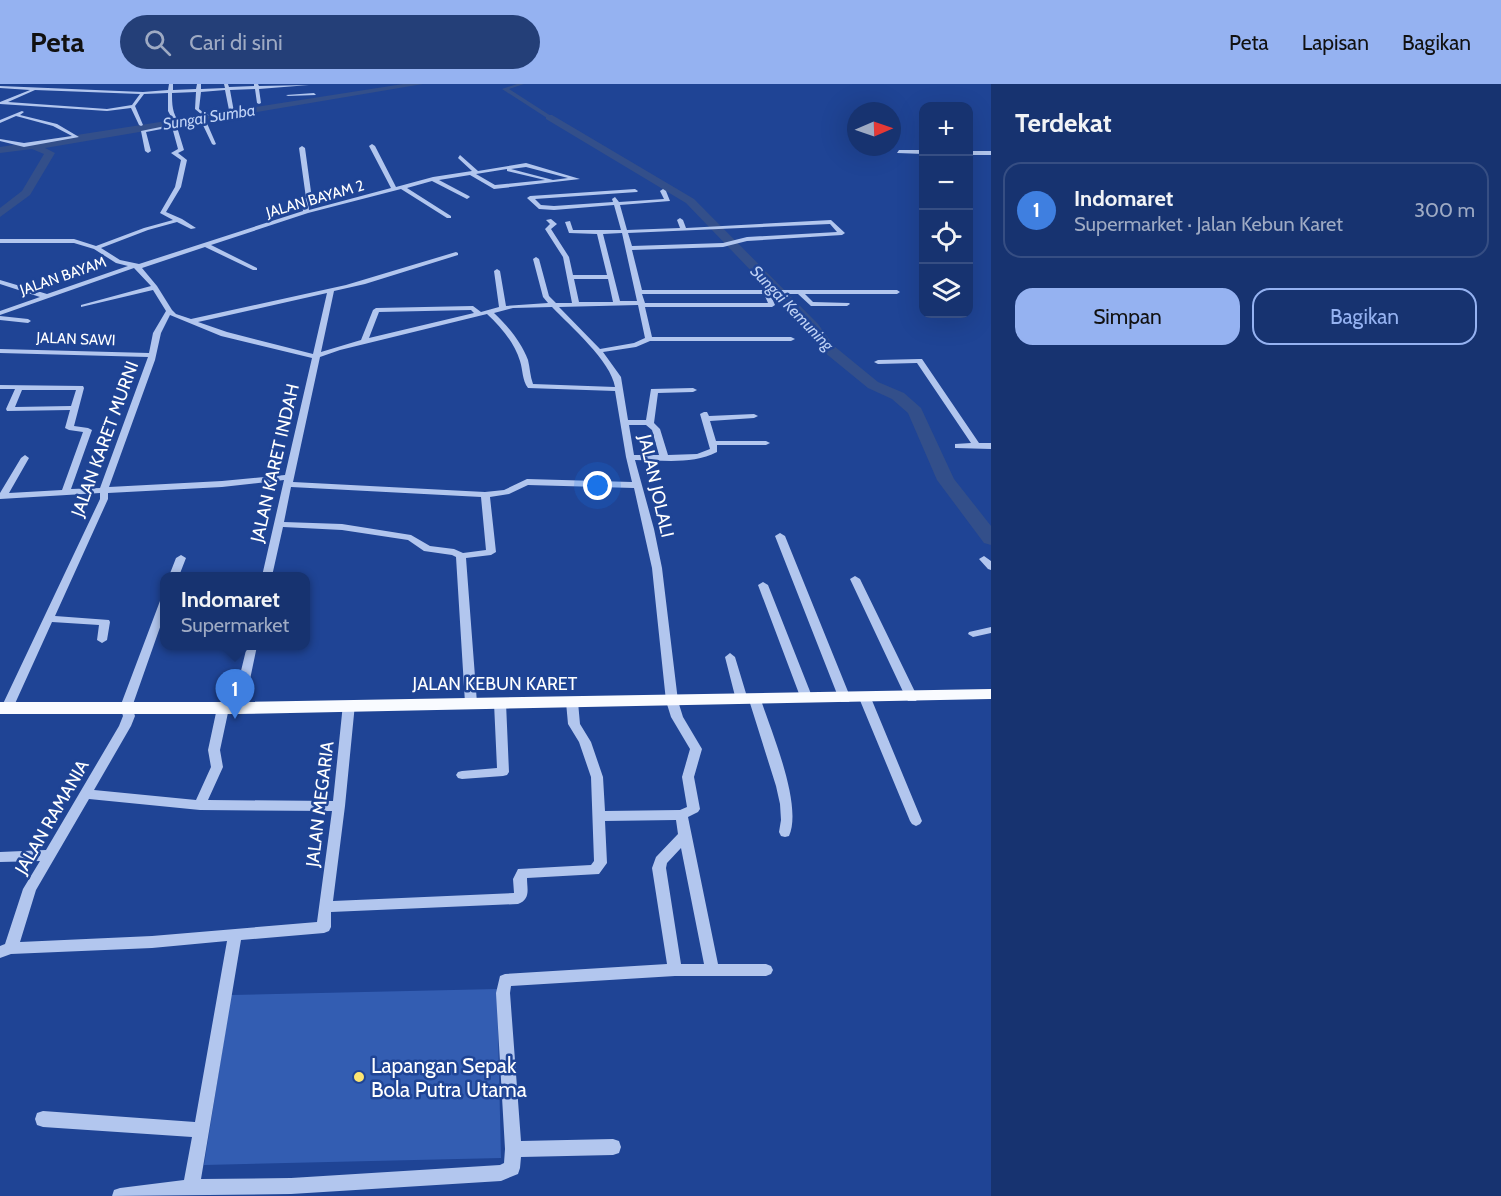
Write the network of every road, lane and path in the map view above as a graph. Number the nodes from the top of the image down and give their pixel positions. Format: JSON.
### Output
{"nodes":[{"id":1,"x":9,"y":84,"type":"edge"},
{"id":2,"x":62,"y":84,"type":"edge"},
{"id":3,"x":171,"y":84,"type":"edge"},
{"id":4,"x":199,"y":84,"type":"edge"},
{"id":5,"x":287,"y":85,"type":"edge"},
{"id":6,"x":307,"y":85,"type":"edge"},
{"id":7,"x":227,"y":86,"type":"edge"},
{"id":8,"x":257,"y":86,"type":"edge"},
{"id":9,"x":0,"y":87,"type":"edge"},
{"id":10,"x":36,"y":89,"type":"junction"},
{"id":11,"x":48,"y":90,"type":"junction"},
{"id":12,"x":62,"y":91,"type":"junction"},
{"id":13,"x":200,"y":91,"type":"junction"},
{"id":14,"x":101,"y":92,"type":"junction"},
{"id":15,"x":170,"y":92,"type":"junction"},
{"id":16,"x":143,"y":93,"type":"junction"},
{"id":17,"x":314,"y":94,"type":"dead end"},
{"id":18,"x":53,"y":96,"type":"dead end"},
{"id":19,"x":93,"y":97,"type":"dead end"},
{"id":20,"x":45,"y":101,"type":"dead end"},
{"id":21,"x":259,"y":103,"type":"dead end"},
{"id":22,"x":36,"y":106,"type":"junction"},
{"id":23,"x":132,"y":106,"type":"junction"},
{"id":24,"x":16,"y":115,"type":"junction"},
{"id":25,"x":204,"y":115,"type":"junction"},
{"id":26,"x":0,"y":122,"type":"edge"},
{"id":27,"x":176,"y":123,"type":"junction"},
{"id":28,"x":141,"y":125,"type":"dead end"},
{"id":29,"x":0,"y":140,"type":"edge"},
{"id":30,"x":214,"y":144,"type":"dead end"},
{"id":31,"x":372,"y":146,"type":"dead end"},
{"id":32,"x":302,"y":148,"type":"dead end"},
{"id":33,"x":148,"y":151,"type":"dead end"},
{"id":34,"x":901,"y":152,"type":"edge"},
{"id":35,"x":919,"y":152,"type":"edge"},
{"id":36,"x":973,"y":153,"type":"edge"},
{"id":37,"x":991,"y":153,"type":"edge"},
{"id":38,"x":460,"y":157,"type":"dead end"},
{"id":39,"x":506,"y":169,"type":"junction"},
{"id":40,"x":474,"y":173,"type":"junction"},
{"id":41,"x":433,"y":179,"type":"junction"},
{"id":42,"x":560,"y":182,"type":"junction"},
{"id":43,"x":534,"y":184,"type":"junction"},
{"id":44,"x":402,"y":187,"type":"junction"},
{"id":45,"x":394,"y":189,"type":"junction"},
{"id":46,"x":635,"y":191,"type":"dead end"},
{"id":47,"x":663,"y":191,"type":"dead end"},
{"id":48,"x":610,"y":192,"type":"junction"},
{"id":49,"x":467,"y":197,"type":"dead end"},
{"id":50,"x":618,"y":203,"type":"junction"},
{"id":51,"x":306,"y":212,"type":"junction"},
{"id":52,"x":449,"y":217,"type":"dead end"},
{"id":53,"x":180,"y":220,"type":"junction"},
{"id":54,"x":549,"y":220,"type":"dead end"},
{"id":55,"x":680,"y":220,"type":"dead end"},
{"id":56,"x":568,"y":222,"type":"dead end"},
{"id":57,"x":193,"y":228,"type":"dead end"},
{"id":58,"x":684,"y":230,"type":"junction"},
{"id":59,"x":624,"y":231,"type":"junction"},
{"id":60,"x":600,"y":232,"type":"junction"},
{"id":61,"x":0,"y":241,"type":"edge"},
{"id":62,"x":206,"y":245,"type":"junction"},
{"id":63,"x":96,"y":248,"type":"junction"},
{"id":64,"x":629,"y":248,"type":"junction"},
{"id":65,"x":456,"y":254,"type":"dead end"},
{"id":66,"x":536,"y":259,"type":"dead end"},
{"id":67,"x":137,"y":266,"type":"junction"},
{"id":68,"x":255,"y":269,"type":"dead end"},
{"id":69,"x":497,"y":271,"type":"dead end"},
{"id":70,"x":571,"y":277,"type":"junction"},
{"id":71,"x":609,"y":277,"type":"junction"},
{"id":72,"x":0,"y":282,"type":"edge"},
{"id":73,"x":155,"y":286,"type":"junction"},
{"id":74,"x":331,"y":290,"type":"junction"},
{"id":75,"x":638,"y":292,"type":"junction"},
{"id":76,"x":769,"y":292,"type":"junction"},
{"id":77,"x":800,"y":292,"type":"junction"},
{"id":78,"x":897,"y":292,"type":"dead end"},
{"id":79,"x":45,"y":296,"type":"junction"},
{"id":80,"x":617,"y":303,"type":"junction"},
{"id":81,"x":552,"y":304,"type":"junction"},
{"id":82,"x":576,"y":304,"type":"junction"},
{"id":83,"x":643,"y":304,"type":"junction"},
{"id":84,"x":847,"y":304,"type":"dead end"},
{"id":85,"x":82,"y":306,"type":"dead end"},
{"id":86,"x":503,"y":308,"type":"junction"},
{"id":87,"x":169,"y":311,"type":"junction"},
{"id":88,"x":488,"y":311,"type":"junction"},
{"id":89,"x":0,"y":313,"type":"edge"},
{"id":90,"x":479,"y":314,"type":"junction"},
{"id":91,"x":0,"y":318,"type":"edge"},
{"id":92,"x":28,"y":321,"type":"dead end"},
{"id":93,"x":191,"y":321,"type":"junction"},
{"id":94,"x":649,"y":339,"type":"junction"},
{"id":95,"x":791,"y":339,"type":"dead end"},
{"id":96,"x":364,"y":342,"type":"junction"},
{"id":97,"x":0,"y":351,"type":"edge"},
{"id":98,"x":598,"y":351,"type":"junction"},
{"id":99,"x":152,"y":355,"type":"junction"},
{"id":100,"x":315,"y":356,"type":"junction"},
{"id":101,"x":878,"y":362,"type":"dead end"},
{"id":102,"x":0,"y":387,"type":"edge"},
{"id":103,"x":19,"y":388,"type":"junction"},
{"id":104,"x":620,"y":389,"type":"junction"},
{"id":105,"x":693,"y":390,"type":"dead end"},
{"id":106,"x":75,"y":408,"type":"junction"},
{"id":107,"x":754,"y":416,"type":"dead end"},
{"id":108,"x":625,"y":423,"type":"junction"},
{"id":109,"x":649,"y":423,"type":"junction"},
{"id":110,"x":713,"y":443,"type":"junction"},
{"id":111,"x":766,"y":443,"type":"dead end"},
{"id":112,"x":958,"y":446,"type":"dead end"},
{"id":113,"x":977,"y":446,"type":"junction"},
{"id":114,"x":991,"y":446,"type":"edge"},
{"id":115,"x":630,"y":457,"type":"junction"},
{"id":116,"x":664,"y":457,"type":"junction"},
{"id":117,"x":25,"y":459,"type":"dead end"},
{"id":118,"x":289,"y":480,"type":"junction"},
{"id":119,"x":638,"y":485,"type":"junction"},
{"id":120,"x":104,"y":490,"type":"junction"},
{"id":121,"x":66,"y":492,"type":"junction"},
{"id":122,"x":485,"y":495,"type":"junction"},
{"id":123,"x":1,"y":496,"type":"edge"},
{"id":124,"x":278,"y":524,"type":"junction"},
{"id":125,"x":780,"y":536,"type":"dead end"},
{"id":126,"x":461,"y":556,"type":"junction"},
{"id":127,"x":181,"y":558,"type":"dead end"},
{"id":128,"x":176,"y":572,"type":"edge"},
{"id":129,"x":268,"y":572,"type":"edge"},
{"id":130,"x":855,"y":579,"type":"dead end"},
{"id":131,"x":763,"y":585,"type":"dead end"},
{"id":132,"x":160,"y":616,"type":"edge"},
{"id":133,"x":48,"y":619,"type":"junction"},
{"id":134,"x":991,"y":630,"type":"edge"},
{"id":135,"x":973,"y":634,"type":"dead end"},
{"id":136,"x":102,"y":640,"type":"dead end"},
{"id":137,"x":250,"y":650,"type":"edge"},
{"id":138,"x":730,"y":657,"type":"dead end"},
{"id":139,"x":991,"y":694,"type":"edge"},
{"id":140,"x":865,"y":698,"type":"junction"},
{"id":141,"x":912,"y":698,"type":"junction"},
{"id":142,"x":807,"y":699,"type":"junction"},
{"id":143,"x":845,"y":699,"type":"junction"},
{"id":144,"x":748,"y":700,"type":"junction"},
{"id":145,"x":672,"y":701,"type":"junction"},
{"id":146,"x":572,"y":702,"type":"junction"},
{"id":147,"x":471,"y":703,"type":"junction"},
{"id":148,"x":500,"y":703,"type":"junction"},
{"id":149,"x":349,"y":704,"type":"junction"},
{"id":150,"x":126,"y":707,"type":"junction"},
{"id":151,"x":3,"y":708,"type":"edge"},
{"id":152,"x":231,"y":708,"type":"junction"},
{"id":153,"x":462,"y":775,"type":"dead end"},
{"id":154,"x":86,"y":794,"type":"junction"},
{"id":155,"x":200,"y":806,"type":"junction"},
{"id":156,"x":339,"y":806,"type":"junction"},
{"id":157,"x":681,"y":814,"type":"junction"},
{"id":158,"x":599,"y":816,"type":"junction"},
{"id":159,"x":916,"y":821,"type":"dead end"},
{"id":160,"x":785,"y":832,"type":"dead end"},
{"id":161,"x":685,"y":835,"type":"junction"},
{"id":162,"x":50,"y":855,"type":"junction"},
{"id":163,"x":0,"y":857,"type":"edge"},
{"id":164,"x":325,"y":907,"type":"junction"},
{"id":165,"x":235,"y":936,"type":"junction"},
{"id":166,"x":6,"y":950,"type":"edge"},
{"id":167,"x":675,"y":970,"type":"junction"},
{"id":168,"x":712,"y":970,"type":"junction"},
{"id":169,"x":766,"y":970,"type":"dead end"},
{"id":170,"x":43,"y":1119,"type":"dead end"},
{"id":171,"x":201,"y":1131,"type":"junction"},
{"id":172,"x":614,"y":1147,"type":"dead end"},
{"id":173,"x":513,"y":1149,"type":"junction"},
{"id":174,"x":191,"y":1187,"type":"junction"},
{"id":175,"x":291,"y":1191,"type":"edge"},
{"id":176,"x":120,"y":1196,"type":"edge"}],
"edges":[{"from":1,"to":9,"type":"street"},
{"from":2,"to":11,"type":"street"},
{"from":3,"to":15,"type":"street"},
{"from":4,"to":13,"type":"street"},
{"from":5,"to":6,"type":"street"},
{"from":5,"to":8,"type":"street"},
{"from":5,"to":17,"type":"street"},
{"from":7,"to":8,"type":"street"},
{"from":7,"to":13,"type":"street"},
{"from":7,"to":25,"type":"street"},
{"from":8,"to":21,"type":"street"},
{"from":9,"to":10,"type":"street"},
{"from":10,"to":11,"type":"street"},
{"from":10,"to":22,"type":"street"},
{"from":11,"to":12,"type":"street"},
{"from":12,"to":14,"type":"street"},
{"from":12,"to":18,"type":"street"},
{"from":13,"to":15,"type":"street"},
{"from":13,"to":25,"type":"street"},
{"from":14,"to":16,"type":"street"},
{"from":14,"to":19,"type":"street"},
{"from":15,"to":16,"type":"street"},
{"from":15,"to":27,"type":"street"},
{"from":16,"to":23,"type":"street"},
{"from":20,"to":22,"type":"street"},
{"from":22,"to":23,"type":"street"},
{"from":22,"to":24,"type":"street"},
{"from":23,"to":28,"type":"street"},
{"from":24,"to":26,"type":"street"},
{"from":24,"to":29,"type":"street"},
{"from":25,"to":27,"type":"street"},
{"from":27,"to":30,"type":"street"},
{"from":27,"to":33,"type":"street"},
{"from":27,"to":53,"type":"street"},
{"from":31,"to":45,"type":"street"},
{"from":32,"to":51,"type":"street"},
{"from":34,"to":35,"type":"street"},
{"from":36,"to":37,"type":"street"},
{"from":38,"to":40,"type":"street"},
{"from":39,"to":40,"type":"street","name":"JALAN BAYAM 2"},
{"from":39,"to":42,"type":"street"},
{"from":39,"to":42,"type":"street","name":"JALAN BAYAM 2"},
{"from":39,"to":43,"type":"street"},
{"from":40,"to":41,"type":"street","name":"JALAN BAYAM 2"},
{"from":40,"to":43,"type":"street"},
{"from":41,"to":44,"type":"street","name":"JALAN BAYAM 2"},
{"from":41,"to":49,"type":"street"},
{"from":42,"to":43,"type":"street"},
{"from":44,"to":45,"type":"street","name":"JALAN BAYAM 2"},
{"from":44,"to":52,"type":"street"},
{"from":45,"to":51,"type":"street","name":"JALAN BAYAM 2"},
{"from":46,"to":48,"type":"street"},
{"from":47,"to":50,"type":"street"},
{"from":48,"to":50,"type":"street"},
{"from":48,"to":50,"type":"street"},
{"from":50,"to":59,"type":"street"},
{"from":51,"to":62,"type":"street","name":"JALAN BAYAM 2"},
{"from":53,"to":57,"type":"street"},
{"from":53,"to":63,"type":"street"},
{"from":54,"to":70,"type":"street"},
{"from":55,"to":58,"type":"street"},
{"from":56,"to":60,"type":"street"},
{"from":58,"to":59,"type":"street"},
{"from":58,"to":64,"type":"street"},
{"from":59,"to":60,"type":"street"},
{"from":59,"to":64,"type":"street"},
{"from":60,"to":71,"type":"street"},
{"from":61,"to":63,"type":"street"},
{"from":62,"to":67,"type":"street","name":"JALAN BAYAM 2"},
{"from":62,"to":68,"type":"street"},
{"from":63,"to":67,"type":"street"},
{"from":64,"to":75,"type":"street"},
{"from":65,"to":74,"type":"street"},
{"from":66,"to":81,"type":"street"},
{"from":67,"to":73,"type":"street"},
{"from":67,"to":79,"type":"street","name":"JALAN BAYAM"},
{"from":69,"to":86,"type":"street"},
{"from":70,"to":71,"type":"street"},
{"from":70,"to":82,"type":"street"},
{"from":71,"to":80,"type":"street"},
{"from":72,"to":79,"type":"street"},
{"from":73,"to":85,"type":"street"},
{"from":73,"to":87,"type":"street"},
{"from":74,"to":93,"type":"street"},
{"from":74,"to":100,"type":"street","name":"JALAN KARET INDAH"},
{"from":75,"to":76,"type":"street"},
{"from":75,"to":83,"type":"street"},
{"from":76,"to":77,"type":"street"},
{"from":76,"to":83,"type":"street"},
{"from":77,"to":78,"type":"street"},
{"from":77,"to":84,"type":"street"},
{"from":79,"to":89,"type":"street","name":"JALAN BAYAM"},
{"from":80,"to":82,"type":"street"},
{"from":80,"to":83,"type":"street"},
{"from":81,"to":82,"type":"street"},
{"from":81,"to":86,"type":"street"},
{"from":81,"to":98,"type":"street","name":"JALAN JOLALI"},
{"from":83,"to":94,"type":"street"},
{"from":86,"to":88,"type":"street"},
{"from":87,"to":93,"type":"street"},
{"from":87,"to":99,"type":"street","name":"JALAN KARET MURNI"},
{"from":88,"to":90,"type":"street"},
{"from":88,"to":104,"type":"street"},
{"from":90,"to":96,"type":"street"},
{"from":90,"to":96,"type":"street"},
{"from":91,"to":92,"type":"street"},
{"from":93,"to":100,"type":"street"},
{"from":94,"to":95,"type":"street"},
{"from":94,"to":98,"type":"street"},
{"from":96,"to":100,"type":"street"},
{"from":97,"to":99,"type":"street","name":"JALAN SAWI"},
{"from":98,"to":104,"type":"street","name":"JALAN JOLALI"},
{"from":99,"to":120,"type":"street","name":"JALAN KARET MURNI"},
{"from":100,"to":118,"type":"street","name":"JALAN KARET INDAH"},
{"from":101,"to":113,"type":"street"},
{"from":102,"to":103,"type":"street"},
{"from":103,"to":106,"type":"street"},
{"from":103,"to":106,"type":"street"},
{"from":104,"to":108,"type":"street","name":"JALAN JOLALI"},
{"from":105,"to":109,"type":"street"},
{"from":106,"to":121,"type":"street"},
{"from":107,"to":110,"type":"street"},
{"from":108,"to":109,"type":"street"},
{"from":108,"to":115,"type":"street","name":"JALAN JOLALI"},
{"from":109,"to":116,"type":"street"},
{"from":110,"to":111,"type":"street"},
{"from":110,"to":116,"type":"street"},
{"from":112,"to":113,"type":"street"},
{"from":113,"to":114,"type":"street"},
{"from":115,"to":116,"type":"street"},
{"from":115,"to":119,"type":"street","name":"JALAN JOLALI"},
{"from":117,"to":123,"type":"street"},
{"from":118,"to":120,"type":"street"},
{"from":118,"to":122,"type":"street"},
{"from":118,"to":124,"type":"street","name":"JALAN KARET INDAH"},
{"from":119,"to":122,"type":"street"},
{"from":119,"to":145,"type":"street","name":"JALAN JOLALI"},
{"from":120,"to":121,"type":"street"},
{"from":120,"to":133,"type":"street","name":"JALAN KARET MURNI"},
{"from":121,"to":123,"type":"street"},
{"from":122,"to":126,"type":"street"},
{"from":124,"to":126,"type":"street"},
{"from":124,"to":129,"type":"street","name":"JALAN KARET INDAH"},
{"from":125,"to":143,"type":"street"},
{"from":126,"to":147,"type":"street"},
{"from":127,"to":128,"type":"street"},
{"from":130,"to":141,"type":"street"},
{"from":131,"to":142,"type":"street"},
{"from":132,"to":150,"type":"street","name":"JALAN RAMANIA"},
{"from":133,"to":136,"type":"street"},
{"from":133,"to":151,"type":"street","name":"JALAN KARET MURNI"},
{"from":134,"to":135,"type":"street"},
{"from":137,"to":152,"type":"street"},
{"from":138,"to":144,"type":"street"},
{"from":139,"to":141,"type":"main road","name":"JALAN KEBUN KARET"},
{"from":140,"to":141,"type":"main road","name":"JALAN KEBUN KARET"},
{"from":140,"to":143,"type":"main road","name":"JALAN KEBUN KARET"},
{"from":140,"to":159,"type":"street"},
{"from":142,"to":143,"type":"main road","name":"JALAN KEBUN KARET"},
{"from":142,"to":144,"type":"main road","name":"JALAN KEBUN KARET"},
{"from":144,"to":145,"type":"main road","name":"JALAN KEBUN KARET"},
{"from":144,"to":160,"type":"street"},
{"from":145,"to":146,"type":"main road","name":"JALAN KEBUN KARET"},
{"from":145,"to":157,"type":"street","name":"JALAN JOLALI"},
{"from":146,"to":148,"type":"main road","name":"JALAN KEBUN KARET"},
{"from":146,"to":158,"type":"street"},
{"from":147,"to":148,"type":"main road","name":"JALAN KEBUN KARET"},
{"from":147,"to":149,"type":"main road","name":"JALAN KEBUN KARET"},
{"from":148,"to":153,"type":"street"},
{"from":149,"to":152,"type":"main road","name":"JALAN KEBUN KARET"},
{"from":149,"to":156,"type":"street","name":"JALAN MEGARIA"},
{"from":150,"to":151,"type":"main road","name":"JALAN KEBUN KARET"},
{"from":150,"to":152,"type":"main road","name":"JALAN KEBUN KARET"},
{"from":150,"to":154,"type":"street","name":"JALAN RAMANIA"},
{"from":152,"to":155,"type":"street"},
{"from":154,"to":155,"type":"street"},
{"from":154,"to":162,"type":"street","name":"JALAN RAMANIA"},
{"from":155,"to":156,"type":"street"},
{"from":156,"to":164,"type":"street","name":"JALAN MEGARIA"},
{"from":157,"to":158,"type":"street"},
{"from":157,"to":161,"type":"street"},
{"from":158,"to":164,"type":"street"},
{"from":161,"to":167,"type":"street"},
{"from":161,"to":168,"type":"street"},
{"from":162,"to":163,"type":"street"},
{"from":162,"to":166,"type":"street","name":"JALAN RAMANIA"},
{"from":164,"to":165,"type":"street","name":"JALAN MEGARIA"},
{"from":165,"to":166,"type":"street"},
{"from":165,"to":171,"type":"street"},
{"from":167,"to":168,"type":"street"},
{"from":167,"to":173,"type":"street"},
{"from":168,"to":169,"type":"street"},
{"from":170,"to":171,"type":"street"},
{"from":171,"to":174,"type":"street"},
{"from":172,"to":173,"type":"street"},
{"from":173,"to":175,"type":"street"},
{"from":174,"to":175,"type":"street"},
{"from":174,"to":176,"type":"street"}]}
